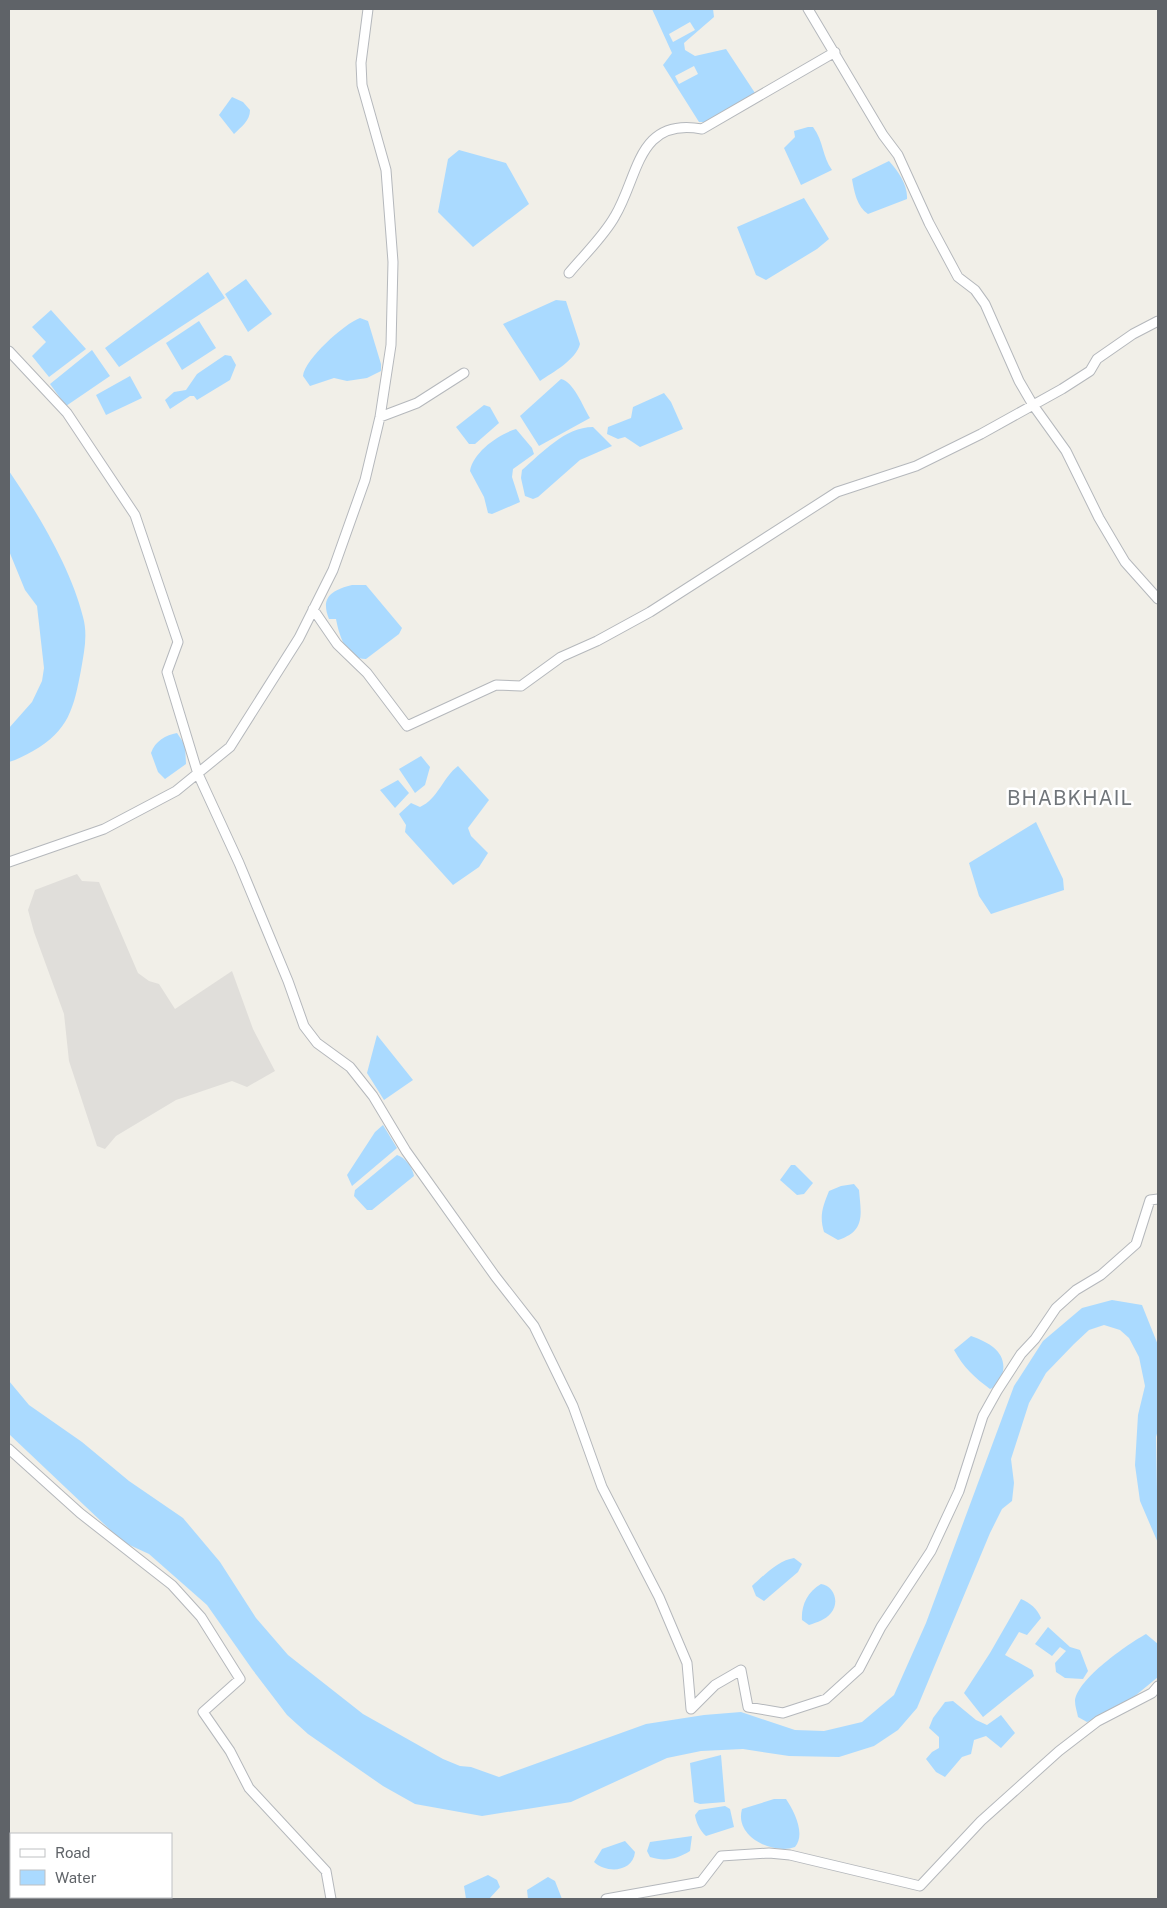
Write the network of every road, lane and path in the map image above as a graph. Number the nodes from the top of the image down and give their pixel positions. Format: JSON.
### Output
{"nodes":[{"id":1,"x":368,"y":9,"type":"edge"},
{"id":2,"x":808,"y":9,"type":"edge"},
{"id":3,"x":834,"y":52,"type":"junction"},
{"id":4,"x":569,"y":273,"type":"dead end"},
{"id":5,"x":1158,"y":321,"type":"edge"},
{"id":6,"x":9,"y":351,"type":"edge"},
{"id":7,"x":464,"y":373,"type":"dead end"},
{"id":8,"x":1033,"y":405,"type":"junction"},
{"id":9,"x":380,"y":417,"type":"junction"},
{"id":10,"x":1158,"y":599,"type":"edge"},
{"id":11,"x":313,"y":609,"type":"junction"},
{"id":12,"x":198,"y":774,"type":"junction"},
{"id":13,"x":9,"y":862,"type":"edge"},
{"id":14,"x":1158,"y":1199,"type":"edge"},
{"id":15,"x":9,"y":1449,"type":"edge"},
{"id":16,"x":1158,"y":1686,"type":"edge"},
{"id":17,"x":331,"y":1899,"type":"edge"},
{"id":18,"x":606,"y":1899,"type":"edge"}],
"edges":[{"from":1,"to":9,"type":"street"},
{"from":2,"to":3,"type":"street"},
{"from":3,"to":4,"type":"street"},
{"from":3,"to":8,"type":"street"},
{"from":5,"to":8,"type":"street"},
{"from":6,"to":12,"type":"street"},
{"from":7,"to":9,"type":"street"},
{"from":8,"to":10,"type":"street"},
{"from":8,"to":11,"type":"street"},
{"from":9,"to":11,"type":"street"},
{"from":11,"to":12,"type":"street"},
{"from":12,"to":13,"type":"street"},
{"from":12,"to":14,"type":"street"},
{"from":15,"to":17,"type":"street"},
{"from":16,"to":18,"type":"street"}]}
